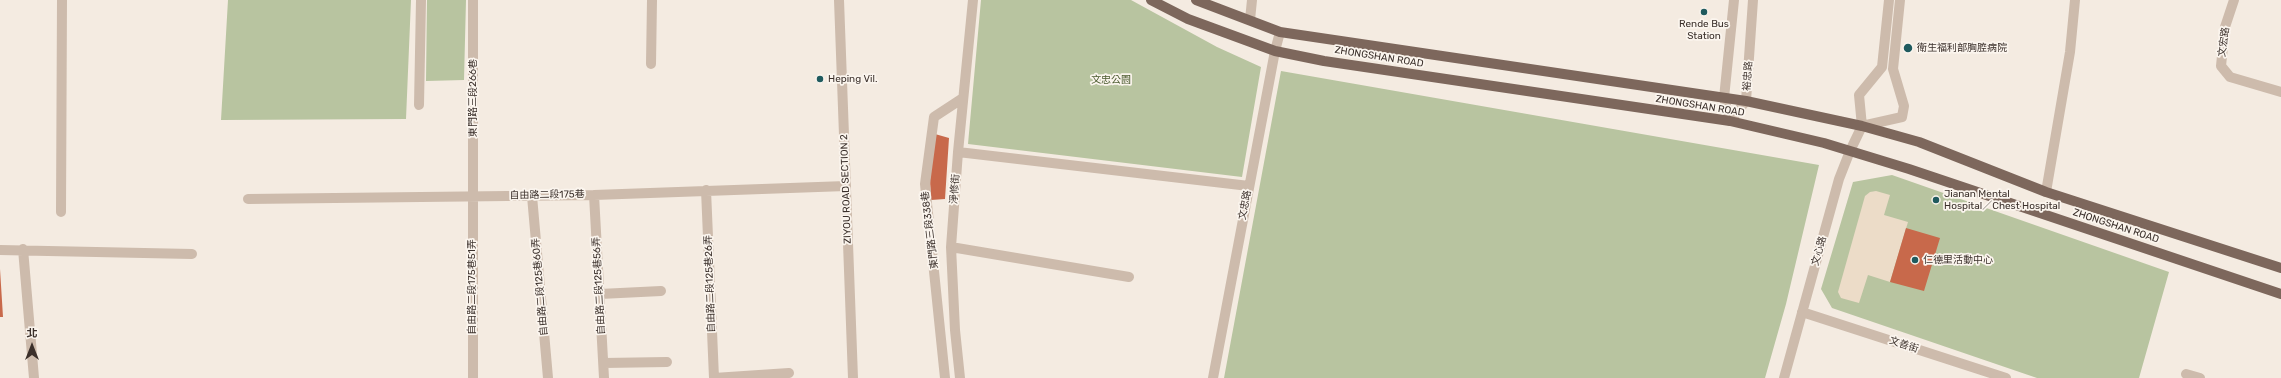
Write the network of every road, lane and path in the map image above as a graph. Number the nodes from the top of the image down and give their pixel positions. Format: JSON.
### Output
{"nodes":[{"id":1,"x":62,"y":0,"type":"edge"},
{"id":2,"x":421,"y":0,"type":"edge"},
{"id":3,"x":473,"y":0,"type":"edge"},
{"id":4,"x":652,"y":0,"type":"edge"},
{"id":5,"x":839,"y":0,"type":"edge"},
{"id":6,"x":973,"y":0,"type":"edge"},
{"id":7,"x":1151,"y":0,"type":"edge"},
{"id":8,"x":1196,"y":0,"type":"edge"},
{"id":9,"x":1252,"y":0,"type":"edge"},
{"id":10,"x":1752,"y":0,"type":"edge"},
{"id":11,"x":1889,"y":0,"type":"edge"},
{"id":12,"x":1900,"y":0,"type":"edge"},
{"id":13,"x":2075,"y":0,"type":"edge"},
{"id":14,"x":2234,"y":0,"type":"edge"},
{"id":15,"x":1734,"y":1,"type":"edge"},
{"id":16,"x":1250,"y":20,"type":"junction"},
{"id":17,"x":1280,"y":32,"type":"junction"},
{"id":18,"x":1275,"y":51,"type":"junction"},
{"id":19,"x":651,"y":64,"type":"dead end"},
{"id":20,"x":2281,"y":92,"type":"edge"},
{"id":21,"x":963,"y":98,"type":"junction"},
{"id":22,"x":1724,"y":98,"type":"junction"},
{"id":23,"x":1746,"y":100,"type":"junction"},
{"id":24,"x":419,"y":105,"type":"dead end"},
{"id":25,"x":1730,"y":121,"type":"junction"},
{"id":26,"x":1862,"y":126,"type":"junction"},
{"id":27,"x":1850,"y":151,"type":"junction"},
{"id":28,"x":958,"y":152,"type":"junction"},
{"id":29,"x":846,"y":186,"type":"junction"},
{"id":30,"x":1249,"y":186,"type":"junction"},
{"id":31,"x":706,"y":190,"type":"junction"},
{"id":32,"x":2046,"y":192,"type":"junction"},
{"id":33,"x":472,"y":195,"type":"junction"},
{"id":34,"x":594,"y":195,"type":"junction"},
{"id":35,"x":532,"y":196,"type":"junction"},
{"id":36,"x":248,"y":199,"type":"dead end"},
{"id":37,"x":61,"y":212,"type":"dead end"},
{"id":38,"x":951,"y":247,"type":"junction"},
{"id":39,"x":23,"y":249,"type":"junction"},
{"id":40,"x":0,"y":250,"type":"edge"},
{"id":41,"x":192,"y":254,"type":"dead end"},
{"id":42,"x":2281,"y":268,"type":"edge"},
{"id":43,"x":1129,"y":277,"type":"dead end"},
{"id":44,"x":661,"y":292,"type":"dead end"},
{"id":45,"x":600,"y":294,"type":"junction"},
{"id":46,"x":2281,"y":294,"type":"edge"},
{"id":47,"x":1802,"y":312,"type":"junction"},
{"id":48,"x":667,"y":362,"type":"dead end"},
{"id":49,"x":604,"y":363,"type":"junction"},
{"id":50,"x":789,"y":373,"type":"dead end"},
{"id":51,"x":2186,"y":374,"type":"dead end"},
{"id":52,"x":34,"y":378,"type":"edge"},
{"id":53,"x":473,"y":378,"type":"edge"},
{"id":54,"x":548,"y":378,"type":"edge"},
{"id":55,"x":604,"y":378,"type":"edge"},
{"id":56,"x":714,"y":378,"type":"edge"},
{"id":57,"x":853,"y":378,"type":"edge"},
{"id":58,"x":945,"y":378,"type":"edge"},
{"id":59,"x":960,"y":378,"type":"edge"},
{"id":60,"x":1213,"y":378,"type":"edge"},
{"id":61,"x":1784,"y":378,"type":"edge"},
{"id":62,"x":2006,"y":378,"type":"edge"},
{"id":63,"x":2200,"y":378,"type":"edge"}],
"edges":[{"from":1,"to":37,"type":"street"},
{"from":2,"to":24,"type":"street"},
{"from":3,"to":33,"type":"street","name":"東門路三段266巷"},
{"from":4,"to":19,"type":"street"},
{"from":5,"to":29,"type":"street","name":"ZIYOU ROAD SECTION 2"},
{"from":6,"to":21,"type":"street","name":"淨修街"},
{"from":7,"to":18,"type":"main road","name":"ZHONGSHAN ROAD"},
{"from":8,"to":16,"type":"main road","name":"ZHONGSHAN ROAD"},
{"from":9,"to":16,"type":"street"},
{"from":10,"to":15,"type":"street"},
{"from":10,"to":23,"type":"street","name":"裕忠路"},
{"from":11,"to":26,"type":"street"},
{"from":12,"to":26,"type":"street"},
{"from":13,"to":32,"type":"street"},
{"from":14,"to":20,"type":"street","name":"文宏路"},
{"from":15,"to":22,"type":"street","name":"裕忠路"},
{"from":16,"to":17,"type":"main road","name":"ZHONGSHAN ROAD"},
{"from":17,"to":18,"type":"street","name":"文忠路"},
{"from":17,"to":22,"type":"main road","name":"ZHONGSHAN ROAD"},
{"from":18,"to":25,"type":"main road","name":"ZHONGSHAN ROAD"},
{"from":18,"to":30,"type":"street","name":"文忠路"},
{"from":21,"to":28,"type":"street","name":"淨修街"},
{"from":21,"to":58,"type":"street","name":"東門路三段338巷"},
{"from":22,"to":23,"type":"main road","name":"ZHONGSHAN ROAD"},
{"from":22,"to":25,"type":"street","name":"裕忠路"},
{"from":23,"to":25,"type":"street","name":"裕忠路"},
{"from":23,"to":26,"type":"main road","name":"ZHONGSHAN ROAD"},
{"from":25,"to":27,"type":"main road","name":"ZHONGSHAN ROAD"},
{"from":26,"to":27,"type":"street","name":"文心路"},
{"from":26,"to":32,"type":"main road","name":"ZHONGSHAN ROAD"},
{"from":27,"to":46,"type":"main road","name":"ZHONGSHAN ROAD"},
{"from":27,"to":47,"type":"street","name":"文心路"},
{"from":28,"to":30,"type":"street"},
{"from":28,"to":38,"type":"street","name":"淨修街"},
{"from":29,"to":31,"type":"street","name":"自由路二段175巷"},
{"from":29,"to":57,"type":"street","name":"ZIYOU ROAD SECTION 2"},
{"from":30,"to":60,"type":"street","name":"文忠路"},
{"from":31,"to":34,"type":"street","name":"自由路二段175巷"},
{"from":31,"to":56,"type":"street","name":"自由路二段125巷26弄"},
{"from":32,"to":42,"type":"main road","name":"ZHONGSHAN ROAD"},
{"from":33,"to":35,"type":"street","name":"自由路二段175巷"},
{"from":33,"to":36,"type":"street","name":"自由路二段175巷"},
{"from":33,"to":53,"type":"street","name":"自由路二段175巷51弄"},
{"from":34,"to":35,"type":"street","name":"自由路二段175巷"},
{"from":34,"to":45,"type":"street","name":"自由路二段125巷56弄"},
{"from":35,"to":54,"type":"street","name":"自由路二段125巷60弄"},
{"from":38,"to":43,"type":"street"},
{"from":38,"to":59,"type":"street","name":"淨修街"},
{"from":39,"to":40,"type":"street"},
{"from":39,"to":41,"type":"street"},
{"from":39,"to":52,"type":"street"},
{"from":44,"to":45,"type":"street"},
{"from":45,"to":49,"type":"street","name":"自由路二段125巷56弄"},
{"from":47,"to":61,"type":"street","name":"文心路"},
{"from":47,"to":62,"type":"street","name":"文善街"},
{"from":48,"to":49,"type":"street"},
{"from":49,"to":55,"type":"street","name":"自由路二段125巷56弄"},
{"from":50,"to":56,"type":"street"},
{"from":51,"to":63,"type":"street"}]}
